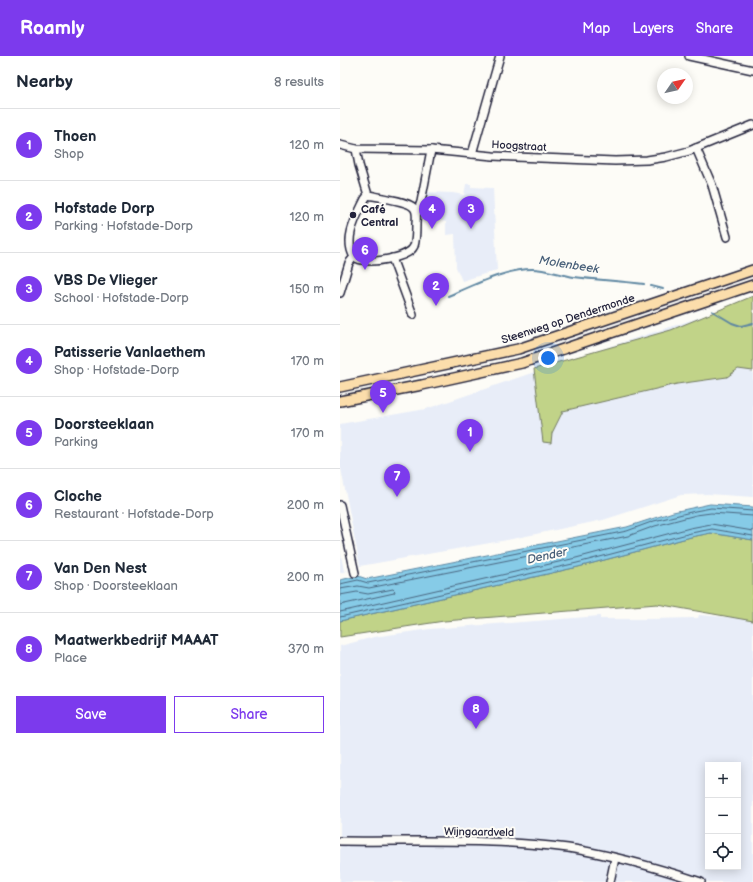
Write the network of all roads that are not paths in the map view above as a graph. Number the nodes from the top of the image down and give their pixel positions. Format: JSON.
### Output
{"nodes":[{"id":1,"x":500,"y":56,"type":"edge"},
{"id":2,"x":689,"y":56,"type":"edge"},
{"id":3,"x":753,"y":70,"type":"edge"},
{"id":4,"x":753,"y":125,"type":"edge"},
{"id":5,"x":340,"y":145,"type":"edge"},
{"id":6,"x":696,"y":148,"type":"junction"},
{"id":7,"x":356,"y":149,"type":"junction"},
{"id":8,"x":431,"y":150,"type":"junction"},
{"id":9,"x":472,"y":154,"type":"junction"},
{"id":10,"x":368,"y":195,"type":"junction"},
{"id":11,"x":417,"y":213,"type":"junction"},
{"id":12,"x":727,"y":237,"type":"dead end"},
{"id":13,"x":392,"y":258,"type":"junction"},
{"id":14,"x":351,"y":260,"type":"junction"},
{"id":15,"x":753,"y":270,"type":"edge"},
{"id":16,"x":753,"y":286,"type":"edge"},
{"id":17,"x":340,"y":293,"type":"edge"},
{"id":18,"x":412,"y":315,"type":"dead end"},
{"id":19,"x":341,"y":387,"type":"edge"},
{"id":20,"x":340,"y":401,"type":"edge"},
{"id":21,"x":340,"y":504,"type":"edge"},
{"id":22,"x":355,"y":573,"type":"dead end"},
{"id":23,"x":340,"y":841,"type":"edge"},
{"id":24,"x":615,"y":858,"type":"junction"},
{"id":25,"x":610,"y":882,"type":"edge"},
{"id":26,"x":701,"y":882,"type":"edge"}],
"edges":[{"from":1,"to":9,"type":"street"},
{"from":2,"to":3,"type":"street"},
{"from":4,"to":6,"type":"street","name":"Hoogstraat"},
{"from":5,"to":7,"type":"street","name":"Hoogstraat"},
{"from":6,"to":9,"type":"street","name":"Hoogstraat"},
{"from":6,"to":12,"type":"street"},
{"from":7,"to":8,"type":"street","name":"Hoogstraat"},
{"from":7,"to":10,"type":"street"},
{"from":8,"to":9,"type":"street","name":"Hoogstraat"},
{"from":8,"to":11,"type":"street"},
{"from":10,"to":11,"type":"street"},
{"from":10,"to":14,"type":"street"},
{"from":11,"to":13,"type":"street"},
{"from":13,"to":14,"type":"street"},
{"from":13,"to":18,"type":"street"},
{"from":14,"to":17,"type":"street"},
{"from":15,"to":19,"type":"main road","name":"Steenweg op Dendermonde"},
{"from":16,"to":20,"type":"main road"},
{"from":21,"to":22,"type":"street"},
{"from":23,"to":24,"type":"street","name":"Wijngaardveld"},
{"from":24,"to":25,"type":"street"},
{"from":24,"to":26,"type":"street","name":"Wijngaardveld"}]}
